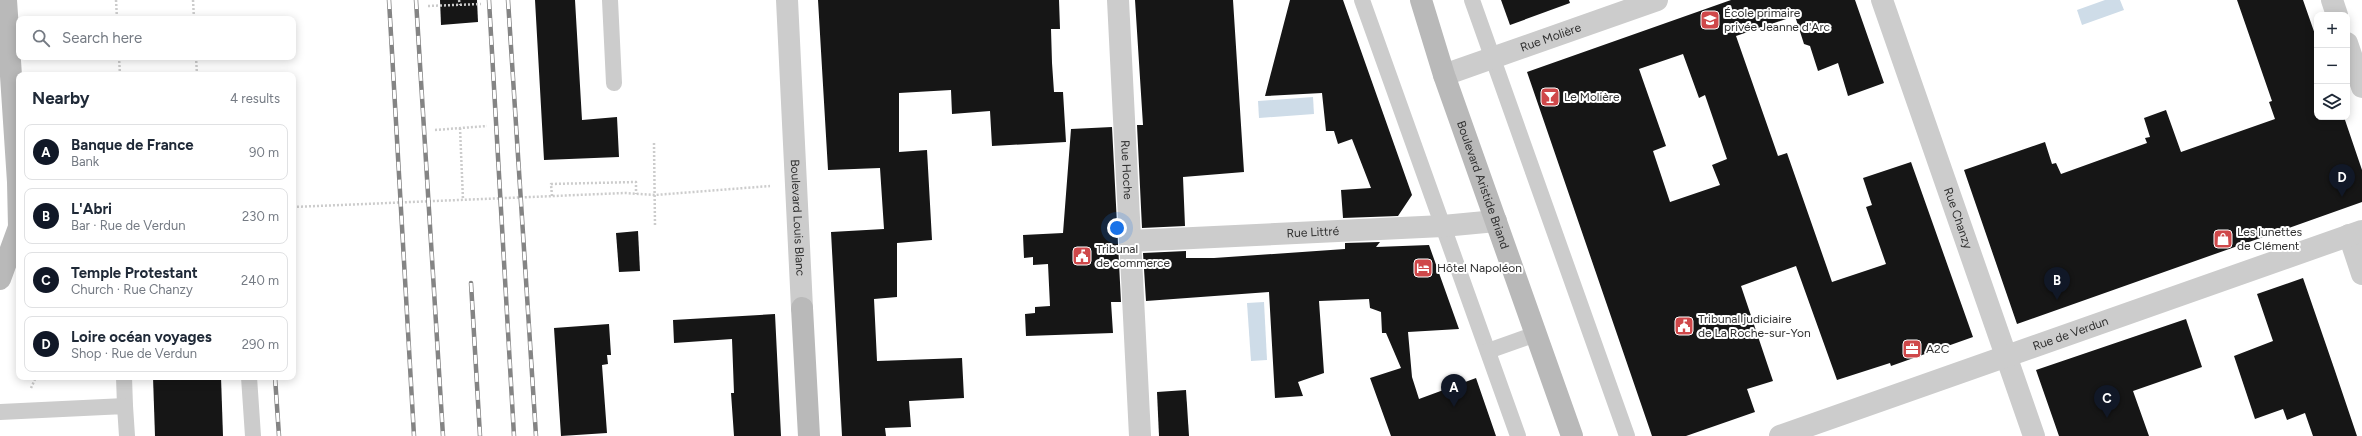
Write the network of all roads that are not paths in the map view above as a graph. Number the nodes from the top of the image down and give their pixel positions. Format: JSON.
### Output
{"nodes":[{"id":1,"x":6,"y":0,"type":"edge"},
{"id":2,"x":610,"y":0,"type":"edge"},
{"id":3,"x":787,"y":0,"type":"edge"},
{"id":4,"x":1118,"y":0,"type":"edge"},
{"id":5,"x":1362,"y":0,"type":"edge"},
{"id":6,"x":1421,"y":0,"type":"edge"},
{"id":7,"x":1472,"y":0,"type":"edge"},
{"id":8,"x":1656,"y":0,"type":"edge"},
{"id":9,"x":1882,"y":0,"type":"edge"},
{"id":10,"x":2332,"y":0,"type":"edge"},
{"id":11,"x":2336,"y":12,"type":"edge"},
{"id":12,"x":2349,"y":48,"type":"edge"},
{"id":13,"x":1491,"y":58,"type":"junction"},
{"id":14,"x":6,"y":74,"type":"edge"},
{"id":15,"x":1444,"y":75,"type":"junction"},
{"id":16,"x":614,"y":83,"type":"dead end"},
{"id":17,"x":2362,"y":87,"type":"edge"},
{"id":18,"x":16,"y":164,"type":"edge"},
{"id":19,"x":1496,"y":221,"type":"junction"},
{"id":20,"x":1443,"y":226,"type":"junction"},
{"id":21,"x":2355,"y":233,"type":"edge"},
{"id":22,"x":16,"y":235,"type":"edge"},
{"id":23,"x":1130,"y":241,"type":"junction"},
{"id":24,"x":2362,"y":274,"type":"edge"},
{"id":25,"x":0,"y":279,"type":"edge"},
{"id":26,"x":802,"y":308,"type":"joint"},
{"id":27,"x":1536,"y":334,"type":"junction"},
{"id":28,"x":1488,"y":351,"type":"junction"},
{"id":29,"x":2006,"y":356,"type":"junction"},
{"id":30,"x":124,"y":380,"type":"edge"},
{"id":31,"x":249,"y":380,"type":"edge"},
{"id":32,"x":125,"y":406,"type":"junction"},
{"id":33,"x":0,"y":412,"type":"edge"},
{"id":34,"x":127,"y":436,"type":"edge"},
{"id":35,"x":253,"y":436,"type":"edge"},
{"id":36,"x":809,"y":436,"type":"edge"},
{"id":37,"x":1140,"y":436,"type":"edge"},
{"id":38,"x":1518,"y":436,"type":"edge"},
{"id":39,"x":1572,"y":436,"type":"edge"},
{"id":40,"x":1627,"y":436,"type":"edge"},
{"id":41,"x":1780,"y":436,"type":"edge"},
{"id":42,"x":2034,"y":436,"type":"edge"}],
"edges":[{"from":1,"to":14,"type":"main road"},
{"from":2,"to":16,"type":"lane"},
{"from":3,"to":26,"type":"street","name":"Boulevard Louis Blanc"},
{"from":4,"to":23,"type":"street","name":"Rue Hoche"},
{"from":5,"to":20,"type":"lane"},
{"from":6,"to":15,"type":"main road","name":"Boulevard Aristide Briand"},
{"from":7,"to":13,"type":"lane"},
{"from":8,"to":13,"type":"street","name":"Rue Molière"},
{"from":9,"to":29,"type":"street","name":"Rue Chanzy"},
{"from":10,"to":11,"type":"street"},
{"from":12,"to":17,"type":"street"},
{"from":13,"to":15,"type":"street","name":"Rue Molière"},
{"from":13,"to":40,"type":"lane"},
{"from":14,"to":18,"type":"main road"},
{"from":15,"to":19,"type":"main road","name":"Boulevard Aristide Briand"},
{"from":19,"to":20,"type":"street","name":"Rue Littré"},
{"from":19,"to":27,"type":"main road","name":"Boulevard Aristide Briand"},
{"from":20,"to":23,"type":"street","name":"Rue Littré"},
{"from":20,"to":28,"type":"lane"},
{"from":21,"to":24,"type":"street"},
{"from":21,"to":29,"type":"street","name":"Rue de Verdun"},
{"from":22,"to":25,"type":"main road"},
{"from":23,"to":37,"type":"street","name":"Rue Hoche"},
{"from":26,"to":36,"type":"main road","name":"Boulevard Louis Blanc"},
{"from":27,"to":28,"type":"lane"},
{"from":27,"to":39,"type":"main road","name":"Boulevard Aristide Briand"},
{"from":28,"to":38,"type":"lane"},
{"from":29,"to":41,"type":"street","name":"Rue de Verdun"},
{"from":29,"to":42,"type":"street","name":"Rue Chanzy"},
{"from":30,"to":32,"type":"lane"},
{"from":31,"to":35,"type":"lane"},
{"from":32,"to":33,"type":"lane"},
{"from":32,"to":34,"type":"lane"}]}
